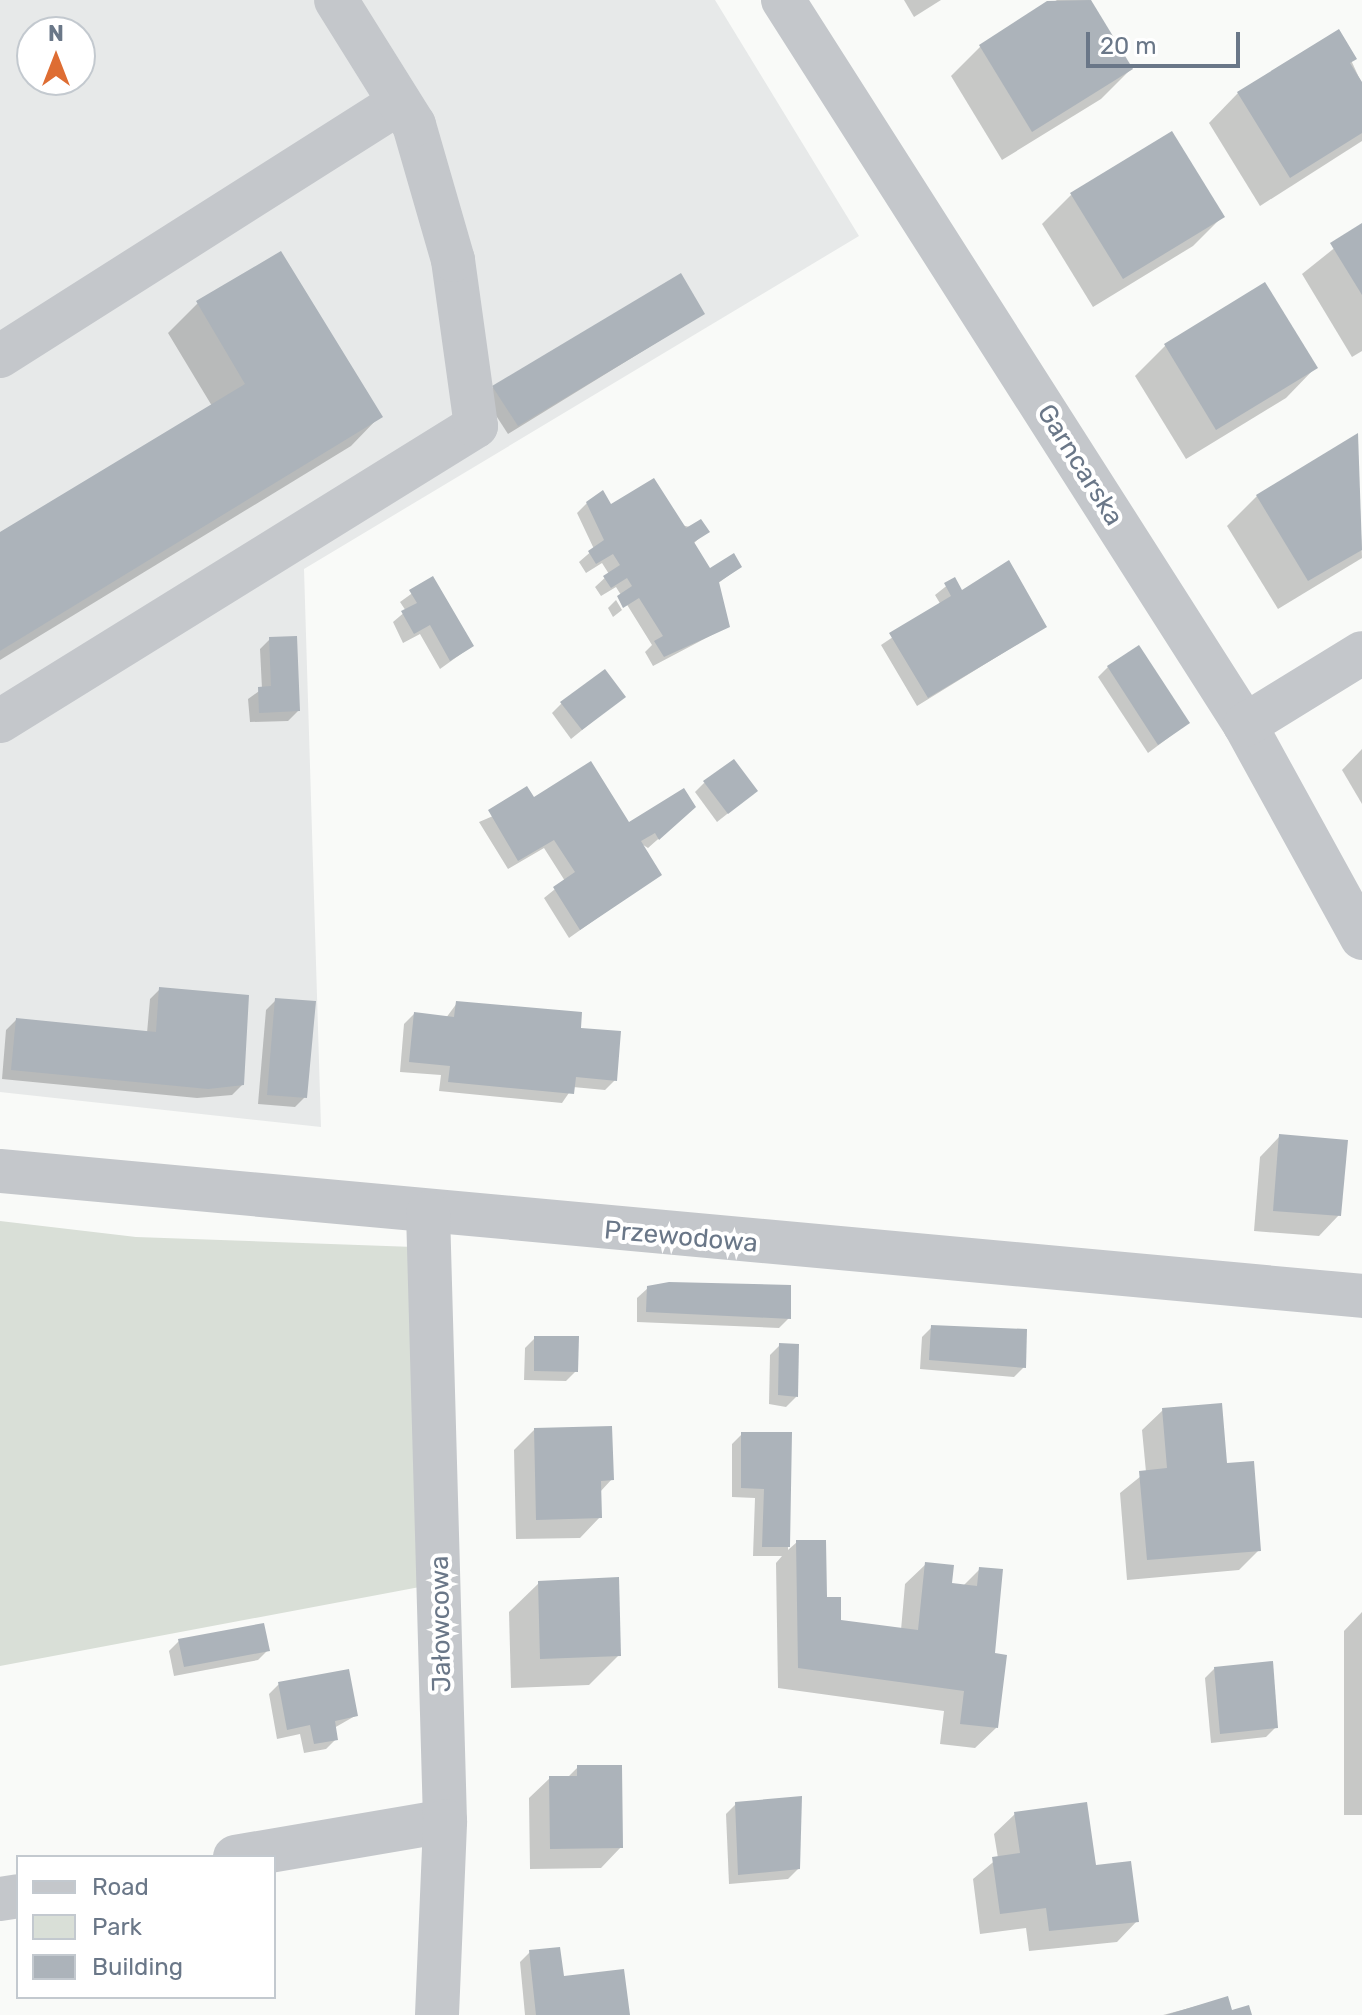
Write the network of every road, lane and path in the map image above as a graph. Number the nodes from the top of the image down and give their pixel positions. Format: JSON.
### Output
{"nodes":[{"id":1,"x":336,"y":0,"type":"edge"},
{"id":2,"x":783,"y":0,"type":"edge"},
{"id":3,"x":399,"y":103,"type":"junction"},
{"id":4,"x":0,"y":356,"type":"edge"},
{"id":5,"x":1362,"y":653,"type":"edge"},
{"id":6,"x":0,"y":721,"type":"edge"},
{"id":7,"x":1245,"y":725,"type":"junction"},
{"id":8,"x":1362,"y":938,"type":"edge"},
{"id":9,"x":0,"y":1171,"type":"edge"},
{"id":10,"x":428,"y":1213,"type":"junction"},
{"id":11,"x":1362,"y":1296,"type":"edge"},
{"id":12,"x":445,"y":1821,"type":"junction"},
{"id":13,"x":248,"y":1855,"type":"edge"},
{"id":14,"x":437,"y":2015,"type":"edge"}],
"edges":[{"from":1,"to":3,"type":"street"},
{"from":2,"to":7,"type":"street","name":"Garncarska"},
{"from":3,"to":4,"type":"street"},
{"from":3,"to":6,"type":"street"},
{"from":5,"to":7,"type":"street"},
{"from":7,"to":8,"type":"street","name":"Garncarska"},
{"from":9,"to":10,"type":"street","name":"Przewodowa"},
{"from":10,"to":11,"type":"street","name":"Przewodowa"},
{"from":10,"to":12,"type":"street","name":"Jałowcowa"},
{"from":12,"to":13,"type":"street"},
{"from":12,"to":14,"type":"street","name":"Jałowcowa"}]}
